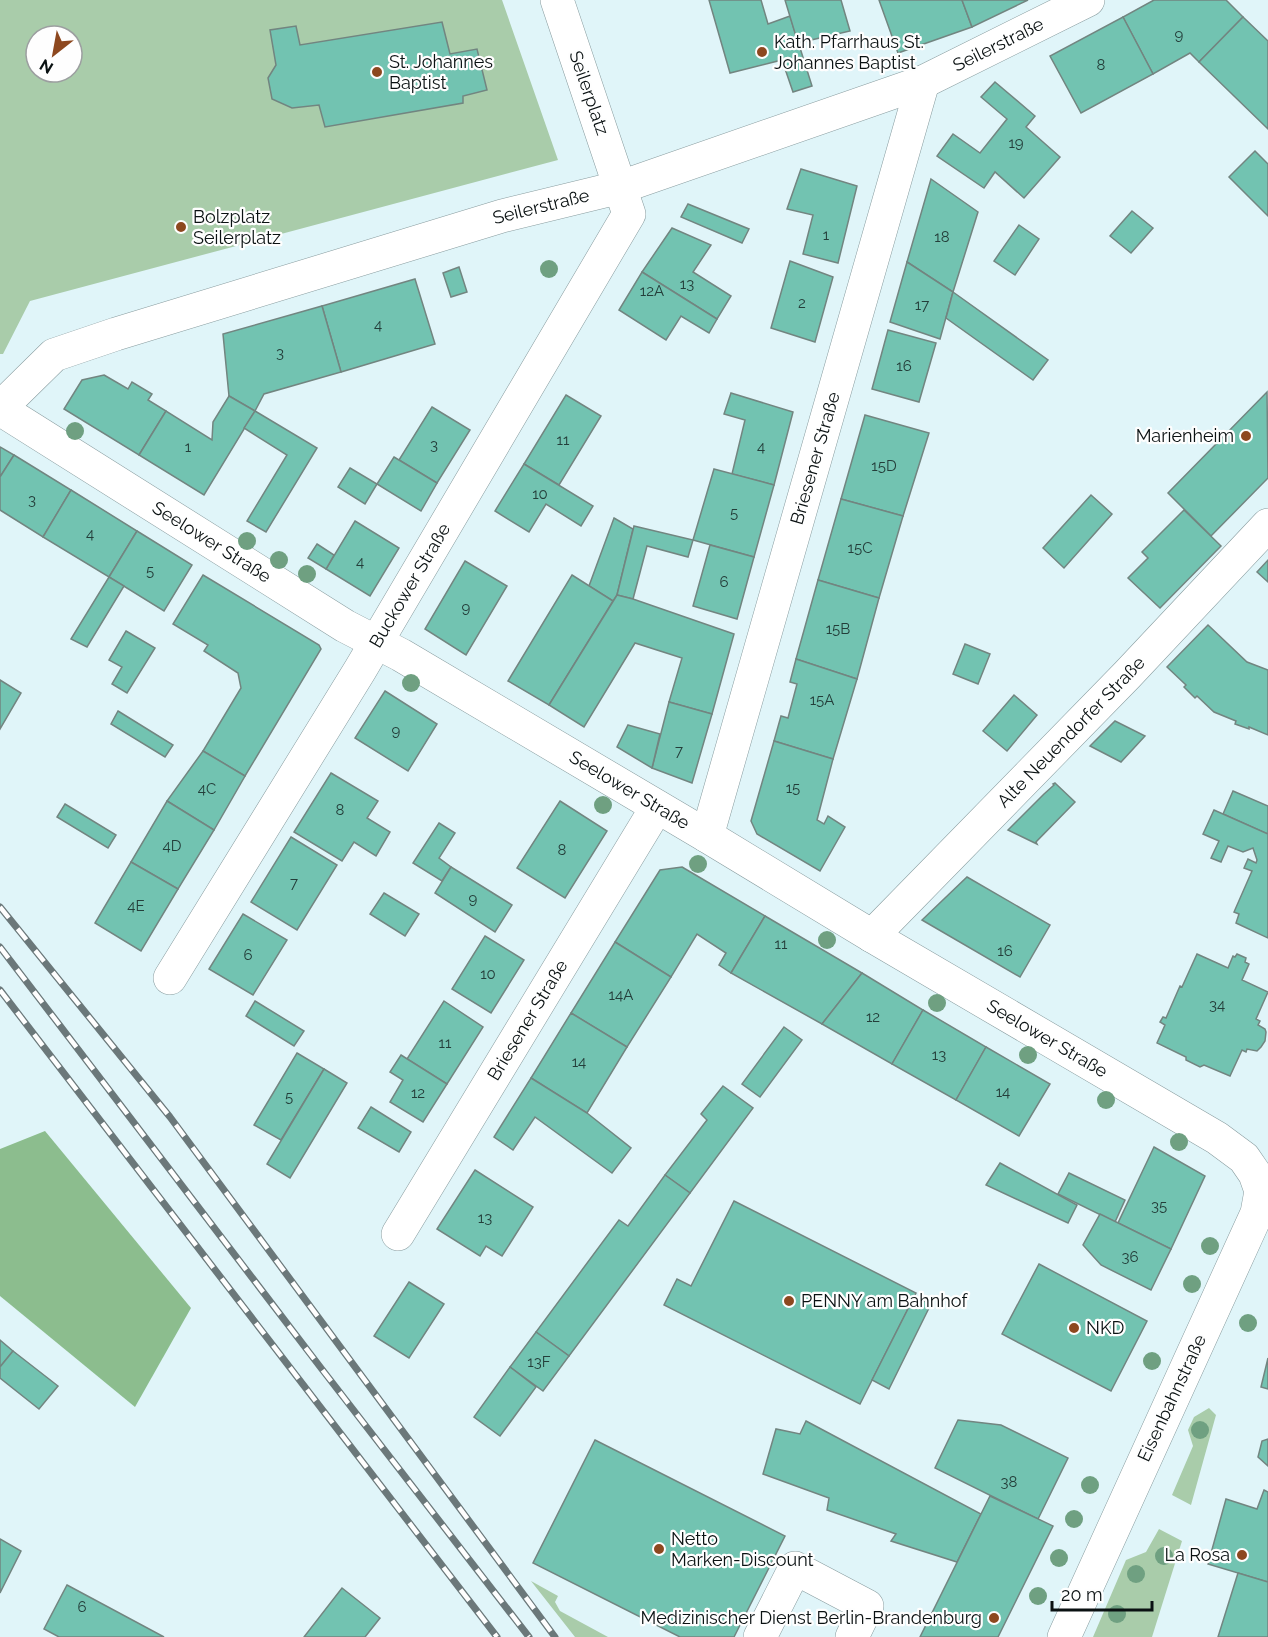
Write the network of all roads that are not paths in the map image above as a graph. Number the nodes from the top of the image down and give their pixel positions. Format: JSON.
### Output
{"nodes":[{"id":1,"x":557,"y":0,"type":"edge"},
{"id":2,"x":1088,"y":0,"type":"edge"},
{"id":3,"x":923,"y":82,"type":"junction"},
{"id":4,"x":621,"y":186,"type":"junction"},
{"id":5,"x":0,"y":408,"type":"edge"},
{"id":6,"x":1268,"y":525,"type":"edge"},
{"id":7,"x":377,"y":642,"type":"junction"},
{"id":8,"x":657,"y":807,"type":"junction"},
{"id":9,"x":707,"y":836,"type":"junction"},
{"id":10,"x":872,"y":936,"type":"junction"},
{"id":11,"x":170,"y":978,"type":"dead end"},
{"id":12,"x":1262,"y":1168,"type":"edge"},
{"id":13,"x":398,"y":1234,"type":"dead end"},
{"id":14,"x":760,"y":1637,"type":"edge"},
{"id":15,"x":852,"y":1637,"type":"edge"},
{"id":16,"x":1064,"y":1637,"type":"edge"}],
"edges":[{"from":1,"to":4,"type":"street","name":"Seilerplatz"},
{"from":2,"to":3,"type":"street","name":"Seilerstraße"},
{"from":3,"to":4,"type":"street","name":"Seilerstraße"},
{"from":3,"to":9,"type":"street","name":"Briesener Straße"},
{"from":4,"to":5,"type":"street","name":"Seilerstraße"},
{"from":4,"to":7,"type":"street","name":"Buckower Straße"},
{"from":5,"to":7,"type":"street","name":"Seelower Straße"},
{"from":6,"to":10,"type":"street","name":"Alte Neuendorfer Straße"},
{"from":7,"to":8,"type":"street","name":"Seelower Straße"},
{"from":7,"to":11,"type":"street","name":"Buckower Straße"},
{"from":8,"to":9,"type":"street","name":"Seelower Straße"},
{"from":8,"to":13,"type":"street","name":"Briesener Straße"},
{"from":9,"to":10,"type":"street","name":"Seelower Straße"},
{"from":10,"to":12,"type":"street","name":"Seelower Straße"},
{"from":12,"to":16,"type":"street","name":"Eisenbahnstraße"},
{"from":14,"to":15,"type":"street"}]}
